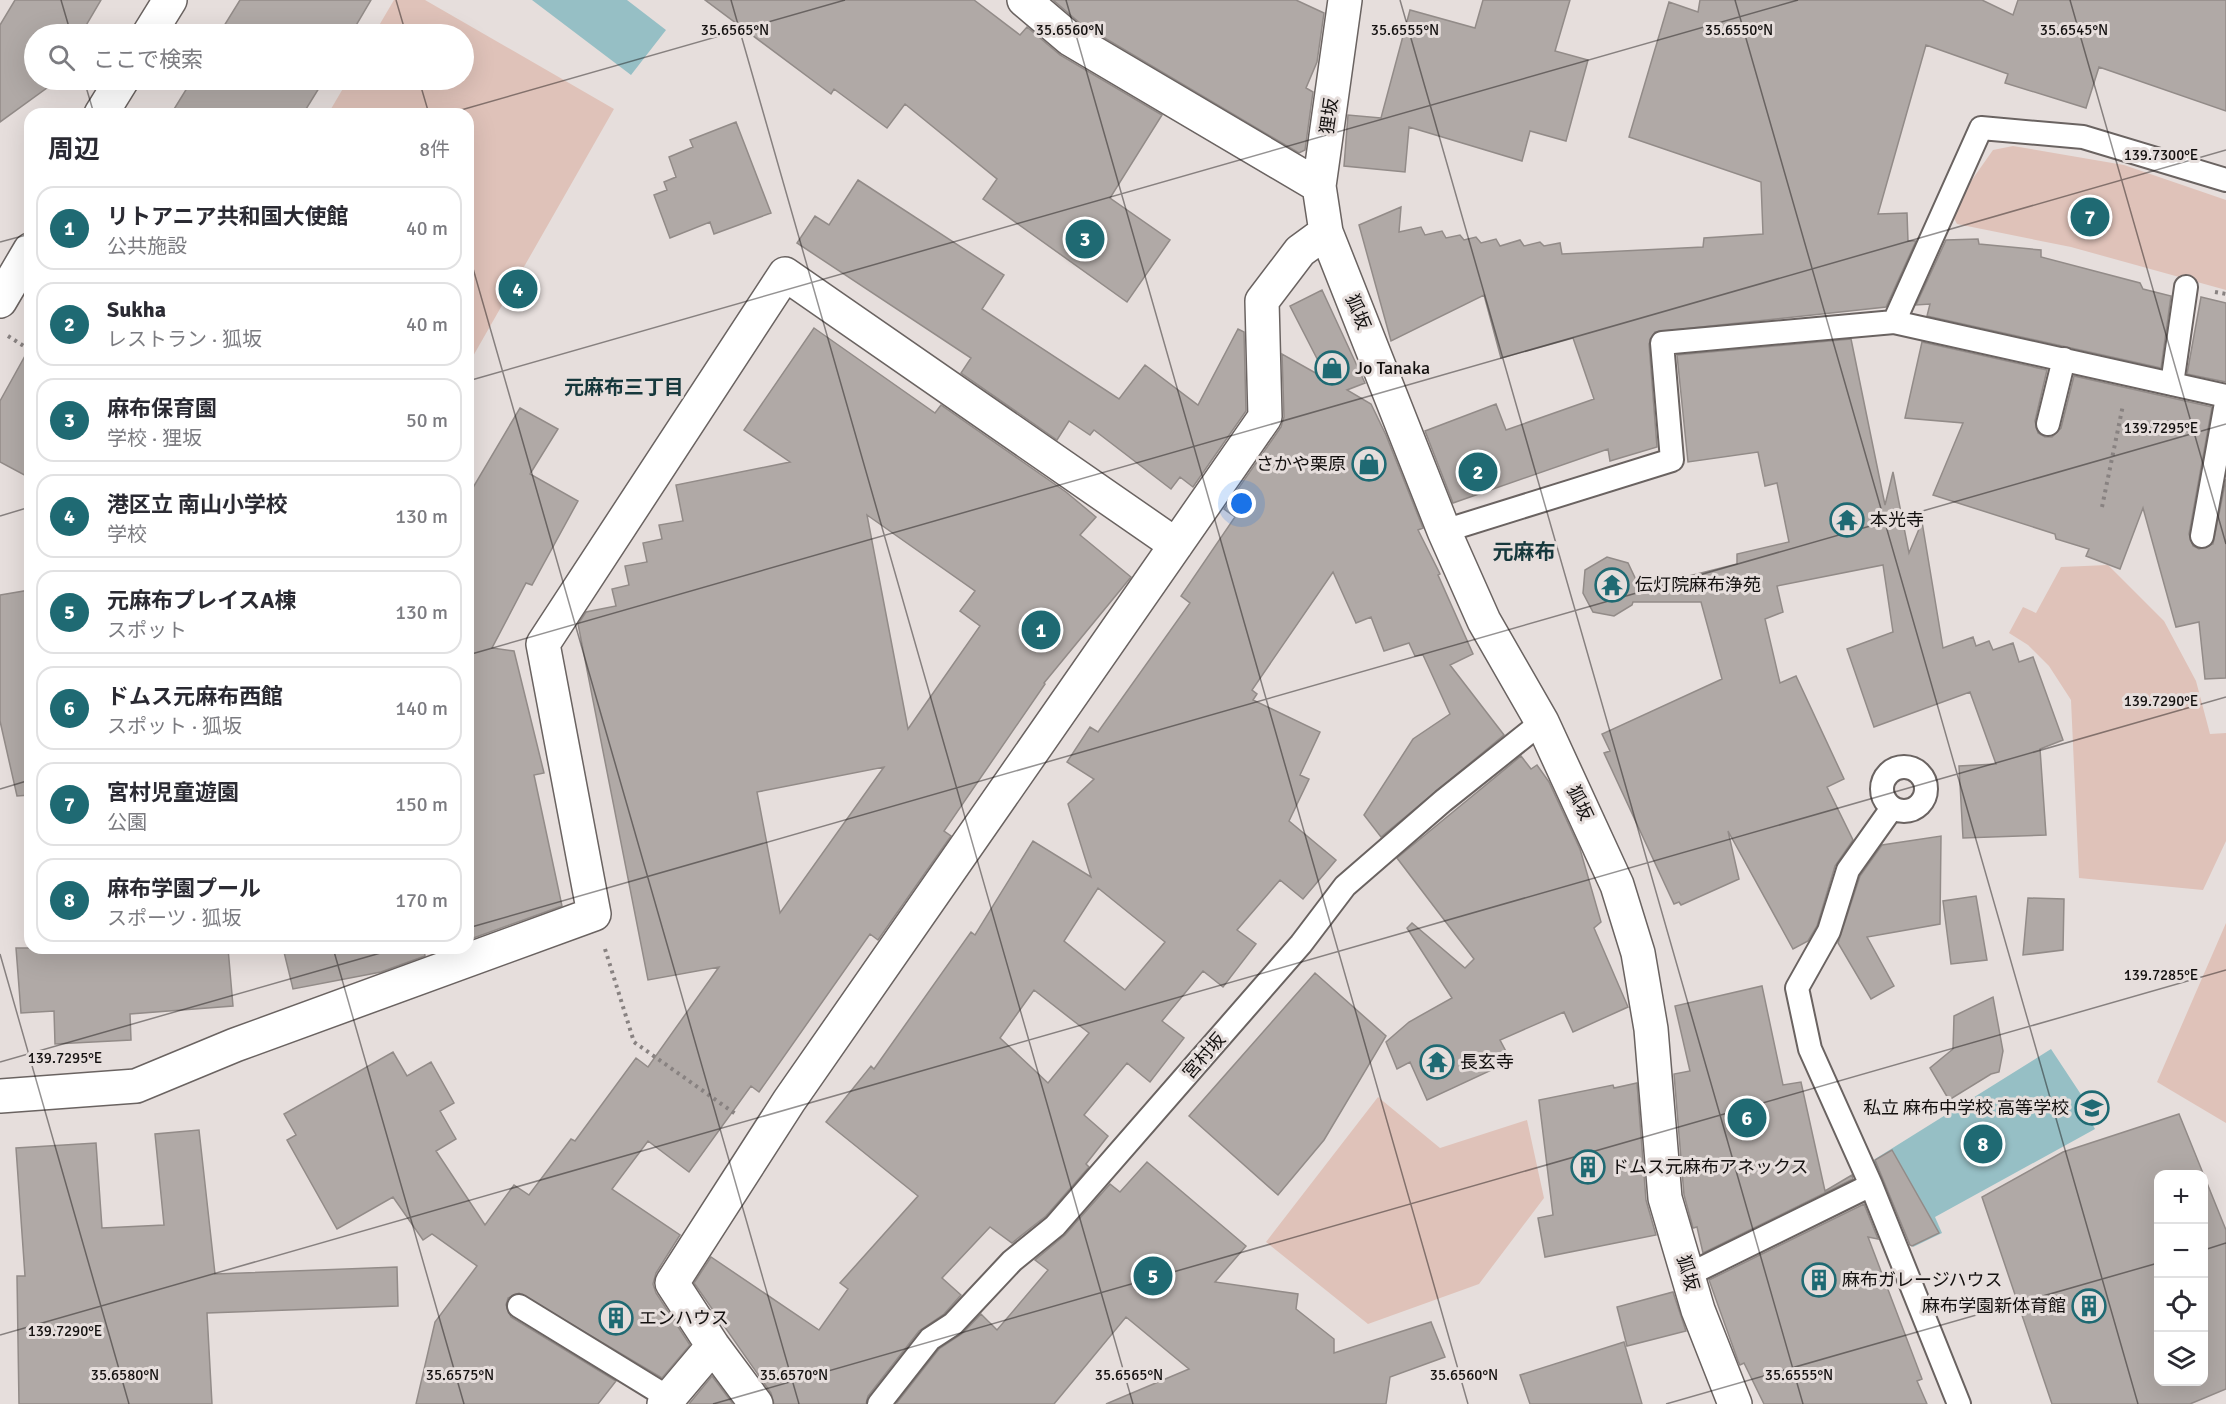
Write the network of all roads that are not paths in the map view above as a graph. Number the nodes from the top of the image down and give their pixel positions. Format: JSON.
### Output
{"nodes":[{"id":1,"x":170,"y":0,"type":"edge"},
{"id":2,"x":1024,"y":0,"type":"edge"},
{"id":3,"x":1345,"y":0,"type":"edge"},
{"id":4,"x":155,"y":24,"type":"edge"},
{"id":5,"x":116,"y":90,"type":"edge"},
{"id":6,"x":105,"y":108,"type":"edge"},
{"id":7,"x":2226,"y":180,"type":"edge"},
{"id":8,"x":1319,"y":186,"type":"junction"},
{"id":9,"x":1326,"y":232,"type":"junction"},
{"id":10,"x":24,"y":264,"type":"edge"},
{"id":11,"x":2186,"y":287,"type":"dead end"},
{"id":12,"x":1,"y":317,"type":"edge"},
{"id":13,"x":1894,"y":322,"type":"junction"},
{"id":14,"x":2064,"y":359,"type":"junction"},
{"id":15,"x":2172,"y":384,"type":"junction"},
{"id":16,"x":2226,"y":396,"type":"edge"},
{"id":17,"x":2226,"y":403,"type":"edge"},
{"id":18,"x":2048,"y":424,"type":"dead end"},
{"id":19,"x":1444,"y":531,"type":"junction"},
{"id":20,"x":2202,"y":536,"type":"dead end"},
{"id":21,"x":1176,"y":545,"type":"junction"},
{"id":22,"x":1542,"y":722,"type":"junction"},
{"id":23,"x":1892,"y":808,"type":"dead end"},
{"id":24,"x":0,"y":1096,"type":"edge"},
{"id":25,"x":1871,"y":1185,"type":"junction"},
{"id":26,"x":1688,"y":1275,"type":"junction"},
{"id":27,"x":519,"y":1306,"type":"dead end"},
{"id":28,"x":713,"y":1346,"type":"junction"},
{"id":29,"x":667,"y":1401,"type":"edge"},
{"id":30,"x":756,"y":1404,"type":"edge"},
{"id":31,"x":879,"y":1404,"type":"edge"},
{"id":32,"x":1735,"y":1404,"type":"edge"},
{"id":33,"x":1959,"y":1404,"type":"edge"}],
"edges":[{"from":1,"to":4,"type":"street"},
{"from":2,"to":8,"type":"street"},
{"from":3,"to":8,"type":"street","name":"狸坂"},
{"from":5,"to":6,"type":"street"},
{"from":7,"to":13,"type":"lane"},
{"from":8,"to":9,"type":"street","name":"狸坂"},
{"from":9,"to":19,"type":"street","name":"狐坂"},
{"from":9,"to":21,"type":"street"},
{"from":10,"to":12,"type":"street"},
{"from":11,"to":15,"type":"lane"},
{"from":13,"to":14,"type":"lane"},
{"from":13,"to":19,"type":"lane"},
{"from":14,"to":15,"type":"lane"},
{"from":14,"to":18,"type":"lane"},
{"from":15,"to":16,"type":"lane"},
{"from":17,"to":20,"type":"lane"},
{"from":19,"to":22,"type":"street","name":"狐坂"},
{"from":21,"to":24,"type":"street"},
{"from":21,"to":28,"type":"street"},
{"from":22,"to":26,"type":"street","name":"狐坂"},
{"from":22,"to":31,"type":"lane","name":"宮村坂"},
{"from":23,"to":25,"type":"lane"},
{"from":25,"to":26,"type":"lane"},
{"from":25,"to":33,"type":"lane"},
{"from":26,"to":32,"type":"street","name":"狐坂"},
{"from":27,"to":29,"type":"lane"},
{"from":28,"to":29,"type":"street"},
{"from":28,"to":30,"type":"street"}]}
